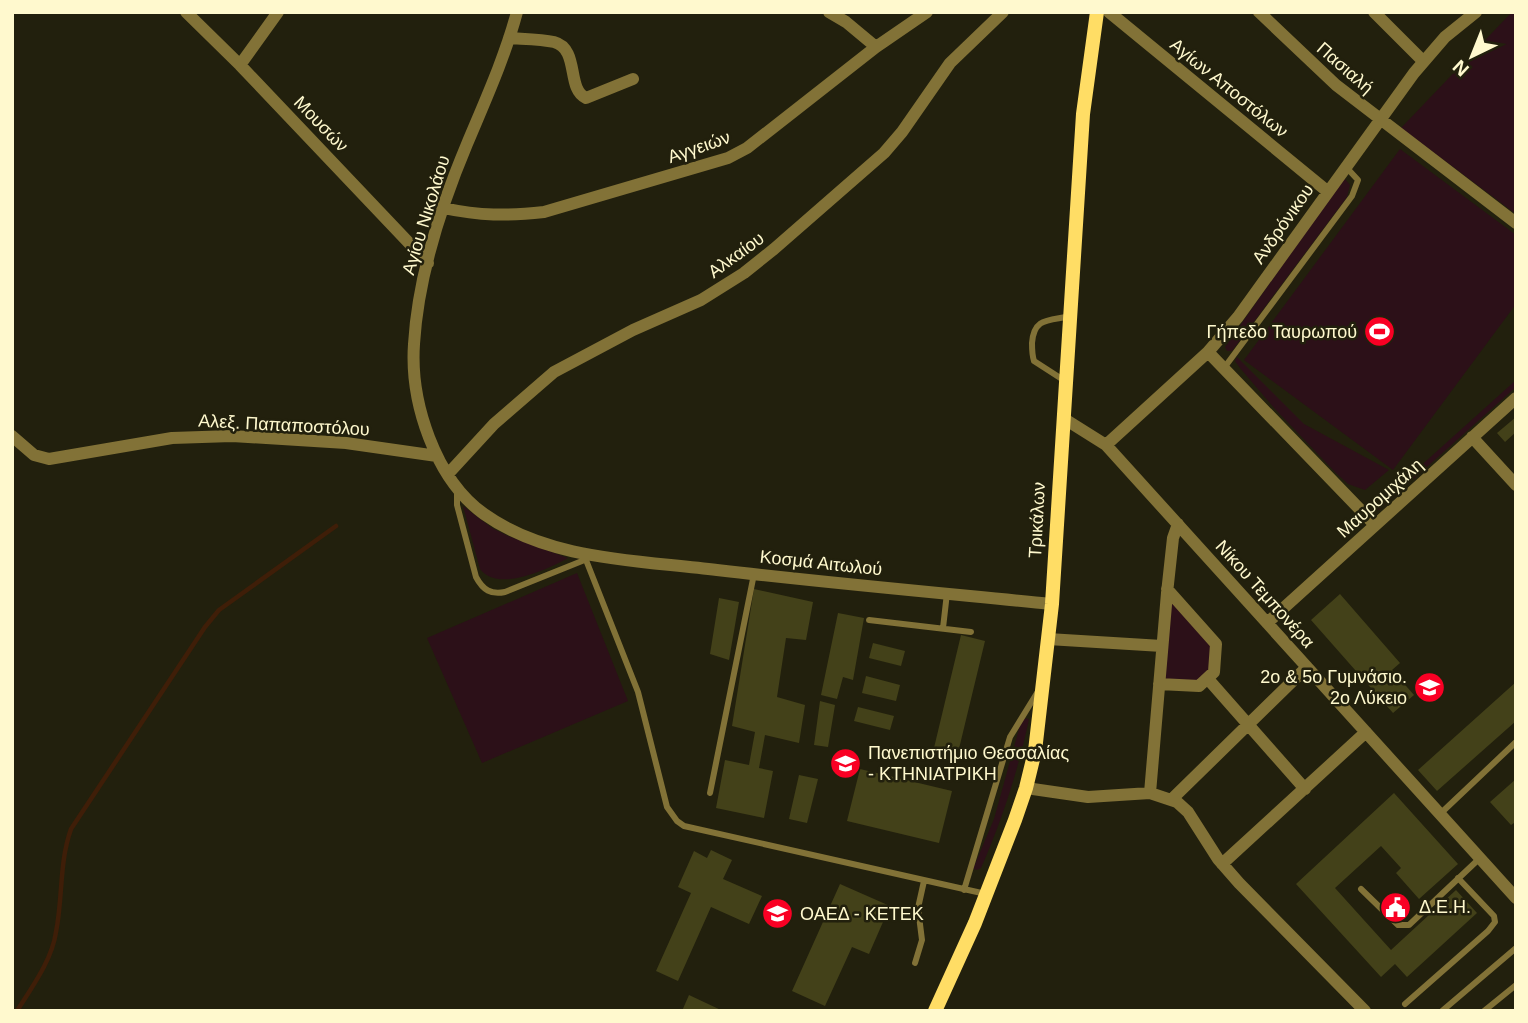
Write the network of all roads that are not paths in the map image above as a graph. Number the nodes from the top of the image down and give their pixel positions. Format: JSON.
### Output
{"nodes":[{"id":1,"x":186,"y":12,"type":"edge"},
{"id":2,"x":278,"y":12,"type":"edge"},
{"id":3,"x":517,"y":12,"type":"edge"},
{"id":4,"x":829,"y":12,"type":"edge"},
{"id":5,"x":927,"y":12,"type":"edge"},
{"id":6,"x":1003,"y":12,"type":"edge"},
{"id":7,"x":1097,"y":12,"type":"edge"},
{"id":8,"x":1110,"y":12,"type":"edge"},
{"id":9,"x":1259,"y":12,"type":"edge"},
{"id":10,"x":1374,"y":12,"type":"edge"},
{"id":11,"x":1476,"y":12,"type":"edge"},
{"id":12,"x":509,"y":38,"type":"junction"},
{"id":13,"x":876,"y":47,"type":"junction"},
{"id":14,"x":1423,"y":61,"type":"junction"},
{"id":15,"x":240,"y":65,"type":"junction"},
{"id":16,"x":633,"y":79,"type":"dead end"},
{"id":17,"x":1379,"y":120,"type":"junction"},
{"id":18,"x":1345,"y":167,"type":"junction"},
{"id":19,"x":1327,"y":191,"type":"junction"},
{"id":20,"x":443,"y":208,"type":"junction"},
{"id":21,"x":1516,"y":223,"type":"edge"},
{"id":22,"x":428,"y":262,"type":"junction"},
{"id":23,"x":1071,"y":316,"type":"junction"},
{"id":24,"x":1208,"y":352,"type":"junction"},
{"id":25,"x":1224,"y":368,"type":"junction"},
{"id":26,"x":1065,"y":381,"type":"junction"},
{"id":27,"x":1516,"y":398,"type":"edge"},
{"id":28,"x":1063,"y":418,"type":"junction"},
{"id":29,"x":12,"y":436,"type":"edge"},
{"id":30,"x":1472,"y":437,"type":"junction"},
{"id":31,"x":1106,"y":446,"type":"junction"},
{"id":32,"x":437,"y":456,"type":"junction"},
{"id":33,"x":448,"y":474,"type":"junction"},
{"id":34,"x":1516,"y":485,"type":"edge"},
{"id":35,"x":457,"y":486,"type":"junction"},
{"id":36,"x":1178,"y":524,"type":"junction"},
{"id":37,"x":1375,"y":525,"type":"junction"},
{"id":38,"x":587,"y":557,"type":"junction"},
{"id":39,"x":754,"y":574,"type":"junction"},
{"id":40,"x":1167,"y":589,"type":"junction"},
{"id":41,"x":947,"y":593,"type":"junction"},
{"id":42,"x":1052,"y":604,"type":"junction"},
{"id":43,"x":869,"y":620,"type":"dead end"},
{"id":44,"x":1267,"y":623,"type":"junction"},
{"id":45,"x":943,"y":628,"type":"junction"},
{"id":46,"x":971,"y":632,"type":"dead end"},
{"id":47,"x":1048,"y":639,"type":"junction"},
{"id":48,"x":1162,"y":646,"type":"junction"},
{"id":49,"x":1307,"y":667,"type":"junction"},
{"id":50,"x":1208,"y":679,"type":"junction"},
{"id":51,"x":1159,"y":684,"type":"junction"},
{"id":52,"x":1042,"y":686,"type":"junction"},
{"id":53,"x":1247,"y":725,"type":"junction"},
{"id":54,"x":1366,"y":732,"type":"junction"},
{"id":55,"x":1516,"y":742,"type":"edge"},
{"id":56,"x":1027,"y":788,"type":"junction"},
{"id":57,"x":1305,"y":789,"type":"junction"},
{"id":58,"x":710,"y":793,"type":"dead end"},
{"id":59,"x":1150,"y":793,"type":"junction"},
{"id":60,"x":1172,"y":799,"type":"junction"},
{"id":61,"x":1440,"y":814,"type":"junction"},
{"id":62,"x":1480,"y":858,"type":"junction"},
{"id":63,"x":1222,"y":864,"type":"junction"},
{"id":64,"x":1458,"y":878,"type":"junction"},
{"id":65,"x":924,"y":881,"type":"junction"},
{"id":66,"x":1361,"y":889,"type":"dead end"},
{"id":67,"x":964,"y":890,"type":"junction"},
{"id":68,"x":986,"y":894,"type":"junction"},
{"id":69,"x":1516,"y":898,"type":"edge"},
{"id":70,"x":1516,"y":948,"type":"edge"},
{"id":71,"x":915,"y":963,"type":"dead end"},
{"id":72,"x":1516,"y":985,"type":"edge"},
{"id":73,"x":1405,"y":1004,"type":"dead end"},
{"id":74,"x":935,"y":1011,"type":"edge"},
{"id":75,"x":1365,"y":1011,"type":"edge"},
{"id":76,"x":1442,"y":1011,"type":"edge"},
{"id":77,"x":1484,"y":1011,"type":"edge"}],
"edges":[{"from":1,"to":15,"type":"street","name":"Μουσών"},
{"from":2,"to":15,"type":"street"},
{"from":3,"to":12,"type":"street","name":"Αγίου Νικολάου"},
{"from":4,"to":13,"type":"street"},
{"from":5,"to":13,"type":"street","name":"Αγγειών"},
{"from":6,"to":33,"type":"street","name":"Αλκαίου"},
{"from":7,"to":23,"type":"main road","name":"Τρικάλων"},
{"from":8,"to":19,"type":"street","name":"Αγίων Αποστόλων"},
{"from":9,"to":17,"type":"street","name":"Πασιαλή"},
{"from":10,"to":14,"type":"street"},
{"from":11,"to":14,"type":"street","name":"Ανδρόνικου"},
{"from":12,"to":16,"type":"street"},
{"from":12,"to":20,"type":"street","name":"Αγίου Νικολάου"},
{"from":13,"to":20,"type":"street","name":"Αγγειών"},
{"from":14,"to":17,"type":"street","name":"Ανδρόνικου"},
{"from":15,"to":22,"type":"street","name":"Μουσών"},
{"from":17,"to":18,"type":"street","name":"Ανδρόνικου"},
{"from":17,"to":21,"type":"street","name":"Πασιαλή"},
{"from":18,"to":19,"type":"street","name":"Ανδρόνικου"},
{"from":18,"to":25,"type":"lane"},
{"from":19,"to":24,"type":"street","name":"Ανδρόνικου"},
{"from":20,"to":22,"type":"street","name":"Αγίου Νικολάου"},
{"from":22,"to":32,"type":"street","name":"Αγίου Νικολάου"},
{"from":23,"to":26,"type":"main road","name":"Τρικάλων"},
{"from":23,"to":26,"type":"lane"},
{"from":24,"to":25,"type":"street"},
{"from":24,"to":31,"type":"street","name":"Ανδρόνικου"},
{"from":25,"to":37,"type":"street"},
{"from":26,"to":28,"type":"main road","name":"Τρικάλων"},
{"from":27,"to":30,"type":"street","name":"Μαυρομιχάλη"},
{"from":28,"to":31,"type":"street","name":"Νίκου Τεμπονέρα"},
{"from":28,"to":42,"type":"main road","name":"Τρικάλων"},
{"from":29,"to":32,"type":"street","name":"Αλεξ. Παπαποστόλου"},
{"from":30,"to":34,"type":"street"},
{"from":30,"to":37,"type":"street","name":"Μαυρομιχάλη"},
{"from":31,"to":36,"type":"street","name":"Νίκου Τεμπονέρα"},
{"from":32,"to":33,"type":"street","name":"Αγίου Νικολάου"},
{"from":33,"to":35,"type":"street","name":"Αγίου Νικολάου"},
{"from":35,"to":38,"type":"street","name":"Αγίου Νικολάου"},
{"from":35,"to":38,"type":"lane"},
{"from":36,"to":40,"type":"street"},
{"from":36,"to":44,"type":"street","name":"Νίκου Τεμπονέρα"},
{"from":37,"to":44,"type":"street","name":"Μαυρομιχάλη"},
{"from":38,"to":39,"type":"street","name":"Κοσμά Αιτωλού"},
{"from":38,"to":65,"type":"lane"},
{"from":39,"to":41,"type":"street","name":"Κοσμά Αιτωλού"},
{"from":39,"to":58,"type":"lane"},
{"from":40,"to":48,"type":"street"},
{"from":40,"to":50,"type":"street"},
{"from":41,"to":42,"type":"street","name":"Κοσμά Αιτωλού"},
{"from":41,"to":45,"type":"lane"},
{"from":42,"to":47,"type":"main road","name":"Τρικάλων"},
{"from":43,"to":45,"type":"lane"},
{"from":44,"to":49,"type":"street","name":"Νίκου Τεμπονέρα"},
{"from":45,"to":46,"type":"lane"},
{"from":47,"to":48,"type":"street"},
{"from":47,"to":52,"type":"main road","name":"Τρικάλων"},
{"from":48,"to":51,"type":"street"},
{"from":49,"to":53,"type":"street"},
{"from":49,"to":54,"type":"street","name":"Νίκου Τεμπονέρα"},
{"from":50,"to":51,"type":"street"},
{"from":50,"to":53,"type":"street"},
{"from":51,"to":59,"type":"street"},
{"from":52,"to":56,"type":"main road","name":"Τρικάλων"},
{"from":52,"to":67,"type":"lane"},
{"from":53,"to":57,"type":"street"},
{"from":53,"to":60,"type":"street"},
{"from":54,"to":57,"type":"street"},
{"from":54,"to":61,"type":"street","name":"Νίκου Τεμπονέρα"},
{"from":55,"to":61,"type":"lane"},
{"from":56,"to":59,"type":"street"},
{"from":56,"to":68,"type":"main road","name":"Τρικάλων"},
{"from":57,"to":63,"type":"street"},
{"from":59,"to":60,"type":"street"},
{"from":60,"to":63,"type":"street"},
{"from":61,"to":62,"type":"street","name":"Νίκου Τεμπονέρα"},
{"from":62,"to":64,"type":"lane"},
{"from":62,"to":69,"type":"street","name":"Νίκου Τεμπονέρα"},
{"from":63,"to":75,"type":"street"},
{"from":64,"to":66,"type":"lane"},
{"from":64,"to":73,"type":"lane"},
{"from":65,"to":67,"type":"lane"},
{"from":65,"to":71,"type":"lane"},
{"from":67,"to":68,"type":"lane"},
{"from":68,"to":74,"type":"main road","name":"Τρικάλων"},
{"from":70,"to":76,"type":"lane"},
{"from":72,"to":77,"type":"lane"}]}
